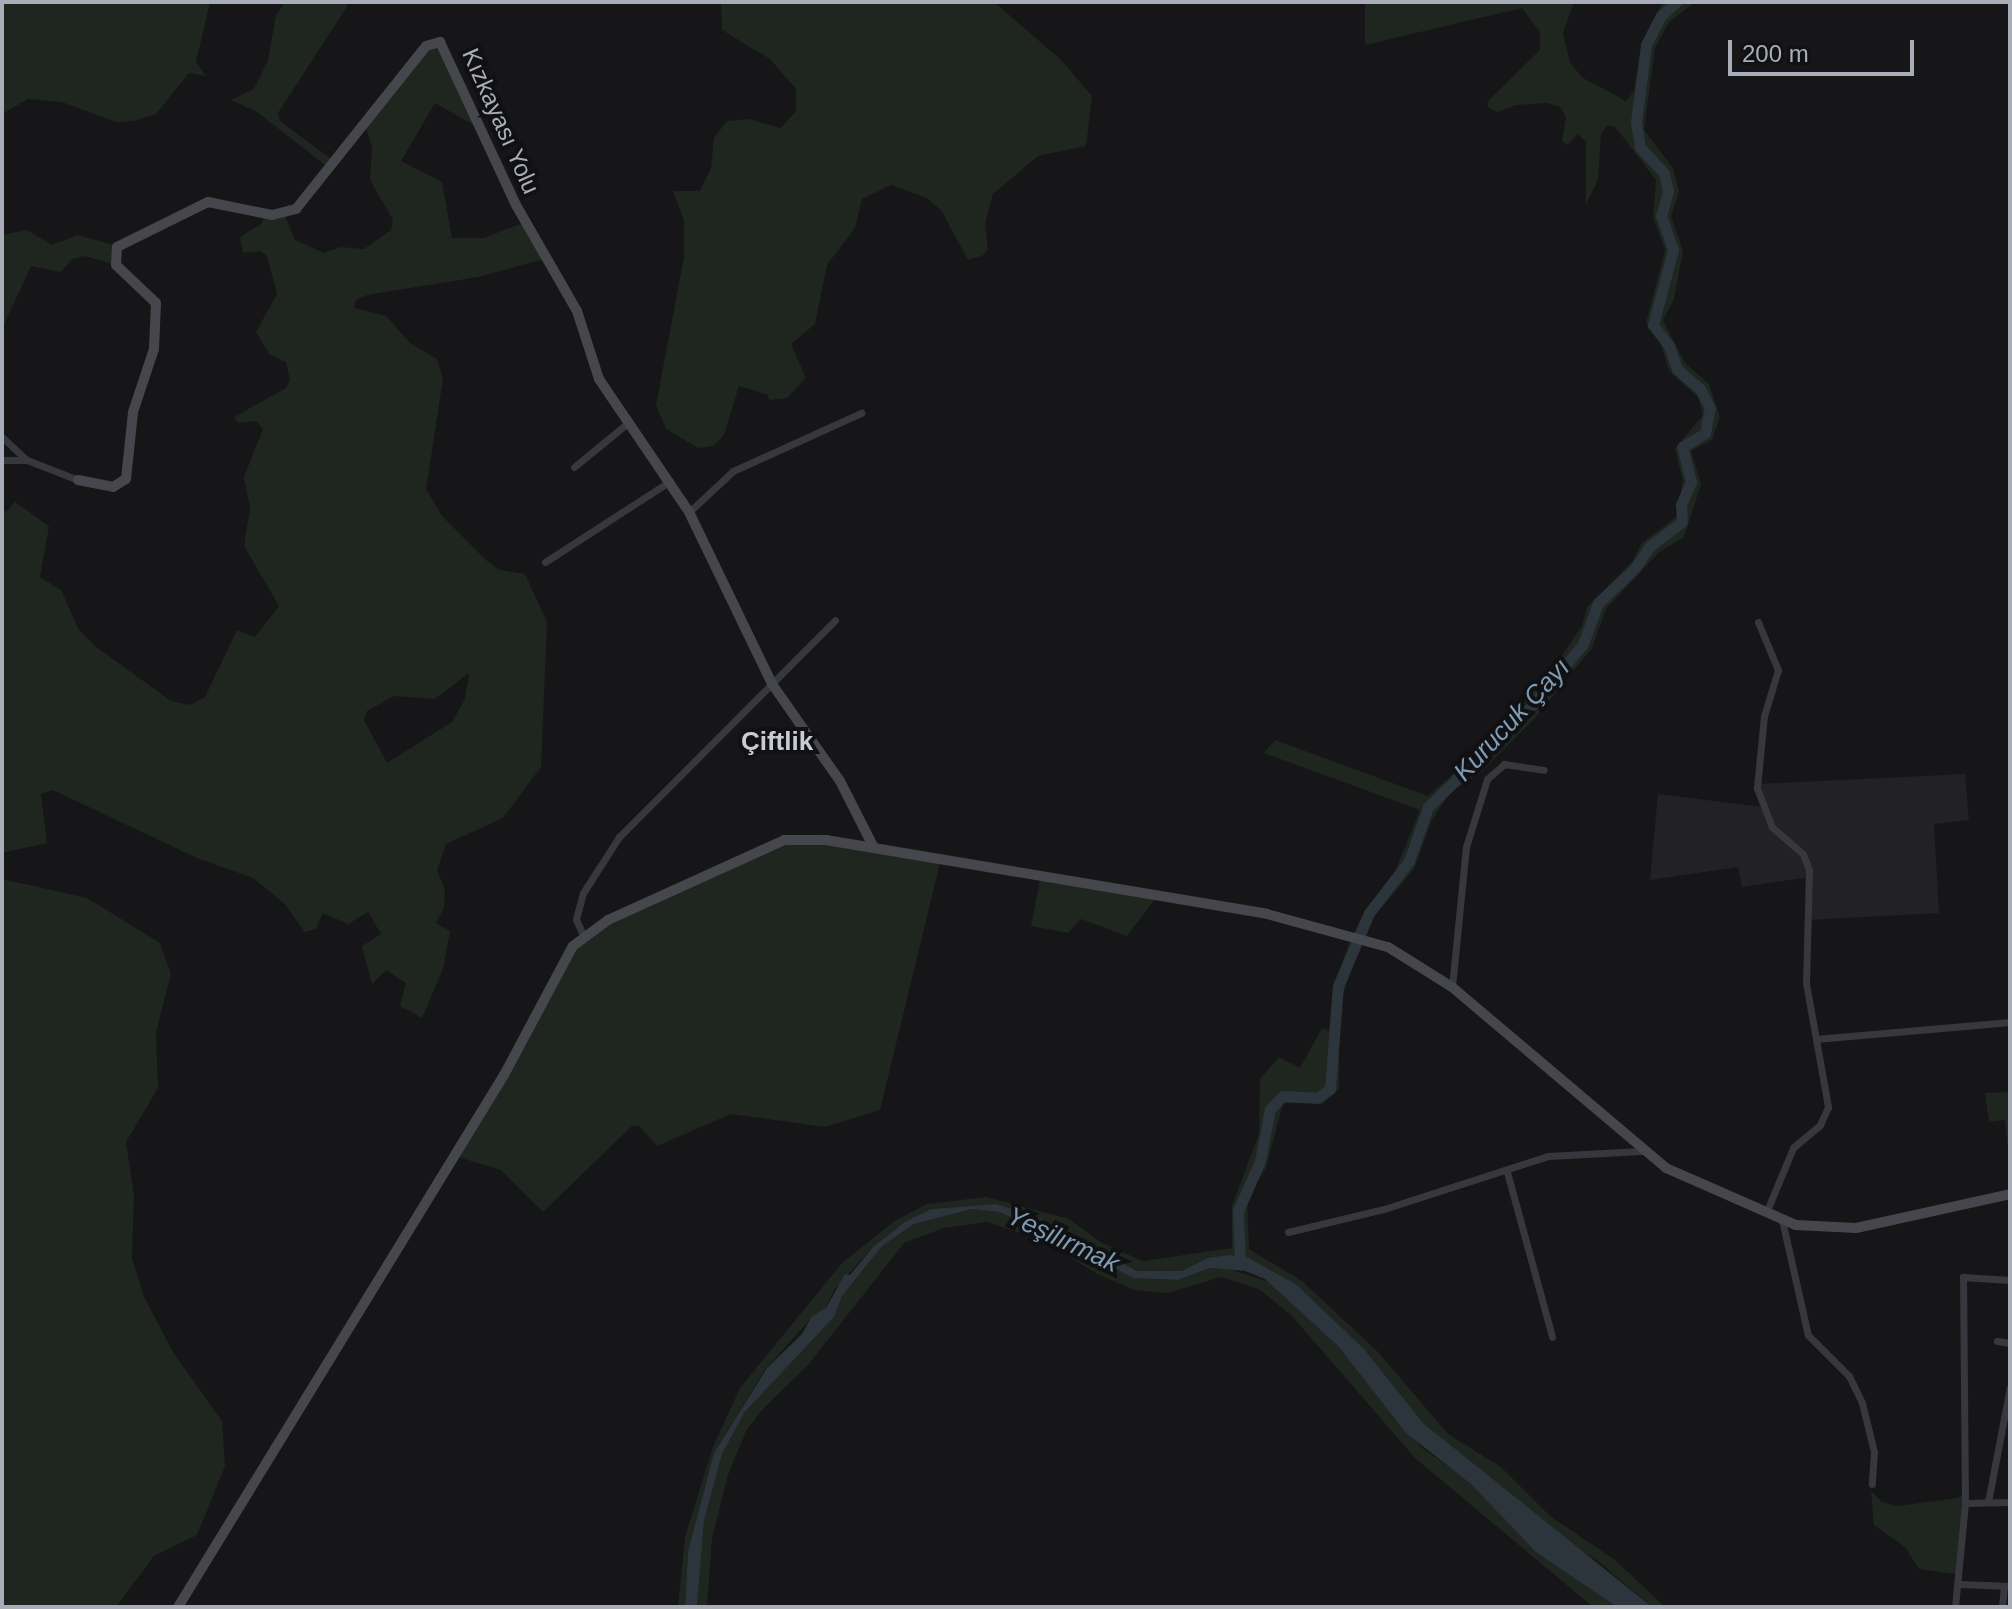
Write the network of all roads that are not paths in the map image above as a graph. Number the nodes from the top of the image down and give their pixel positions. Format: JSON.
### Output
{"nodes":[{"id":1,"x":861,"y":413,"type":"dead end"},
{"id":2,"x":629,"y":422,"type":"junction"},
{"id":3,"x":2,"y":437,"type":"edge"},
{"id":4,"x":2,"y":460,"type":"edge"},
{"id":5,"x":27,"y":460,"type":"junction"},
{"id":6,"x":574,"y":467,"type":"dead end"},
{"id":7,"x":78,"y":480,"type":"joint"},
{"id":8,"x":670,"y":481,"type":"junction"},
{"id":9,"x":689,"y":512,"type":"junction"},
{"id":10,"x":545,"y":562,"type":"dead end"},
{"id":11,"x":835,"y":620,"type":"dead end"},
{"id":12,"x":1758,"y":622,"type":"dead end"},
{"id":13,"x":772,"y":684,"type":"junction"},
{"id":14,"x":1544,"y":770,"type":"dead end"},
{"id":15,"x":874,"y":848,"type":"junction"},
{"id":16,"x":583,"y":935,"type":"junction"},
{"id":17,"x":1452,"y":987,"type":"junction"},
{"id":18,"x":2010,"y":1022,"type":"edge"},
{"id":19,"x":1816,"y":1039,"type":"junction"},
{"id":20,"x":1642,"y":1151,"type":"junction"},
{"id":21,"x":1507,"y":1172,"type":"junction"},
{"id":22,"x":2010,"y":1194,"type":"edge"},
{"id":23,"x":1766,"y":1213,"type":"junction"},
{"id":24,"x":1782,"y":1220,"type":"junction"},
{"id":25,"x":1288,"y":1232,"type":"dead end"},
{"id":26,"x":2010,"y":1280,"type":"edge"},
{"id":27,"x":1552,"y":1337,"type":"dead end"},
{"id":28,"x":1997,"y":1341,"type":"dead end"},
{"id":29,"x":2010,"y":1343,"type":"edge"},
{"id":30,"x":2010,"y":1387,"type":"edge"},
{"id":31,"x":1872,"y":1484,"type":"dead end"},
{"id":32,"x":1988,"y":1502,"type":"junction"},
{"id":33,"x":2010,"y":1502,"type":"edge"},
{"id":34,"x":1965,"y":1503,"type":"junction"},
{"id":35,"x":1960,"y":1584,"type":"junction"},
{"id":36,"x":2007,"y":1586,"type":"edge"},
{"id":37,"x":178,"y":1607,"type":"edge"},
{"id":38,"x":1955,"y":1607,"type":"edge"},
{"id":39,"x":2002,"y":1607,"type":"edge"}],
"edges":[{"from":1,"to":9,"type":"street"},
{"from":2,"to":6,"type":"street"},
{"from":2,"to":7,"type":"street","name":"Kızkayası Yolu"},
{"from":2,"to":8,"type":"street","name":"Kızkayası Yolu"},
{"from":3,"to":5,"type":"street"},
{"from":4,"to":5,"type":"street"},
{"from":5,"to":7,"type":"street"},
{"from":8,"to":9,"type":"street","name":"Kızkayası Yolu"},
{"from":8,"to":10,"type":"street"},
{"from":9,"to":13,"type":"street","name":"Kızkayası Yolu"},
{"from":11,"to":13,"type":"street"},
{"from":12,"to":19,"type":"street"},
{"from":13,"to":15,"type":"street","name":"Kızkayası Yolu"},
{"from":13,"to":16,"type":"street"},
{"from":14,"to":17,"type":"street"},
{"from":15,"to":16,"type":"street"},
{"from":15,"to":17,"type":"street"},
{"from":16,"to":37,"type":"street"},
{"from":17,"to":20,"type":"street"},
{"from":18,"to":19,"type":"street"},
{"from":19,"to":23,"type":"street"},
{"from":20,"to":21,"type":"street"},
{"from":20,"to":23,"type":"street"},
{"from":21,"to":25,"type":"street"},
{"from":21,"to":27,"type":"street"},
{"from":22,"to":24,"type":"street"},
{"from":23,"to":24,"type":"street"},
{"from":24,"to":31,"type":"street"},
{"from":26,"to":34,"type":"street"},
{"from":28,"to":29,"type":"street"},
{"from":30,"to":32,"type":"street"},
{"from":32,"to":33,"type":"street"},
{"from":32,"to":34,"type":"street"},
{"from":34,"to":35,"type":"street"},
{"from":35,"to":36,"type":"street"},
{"from":35,"to":38,"type":"street"},
{"from":36,"to":39,"type":"street"}]}
